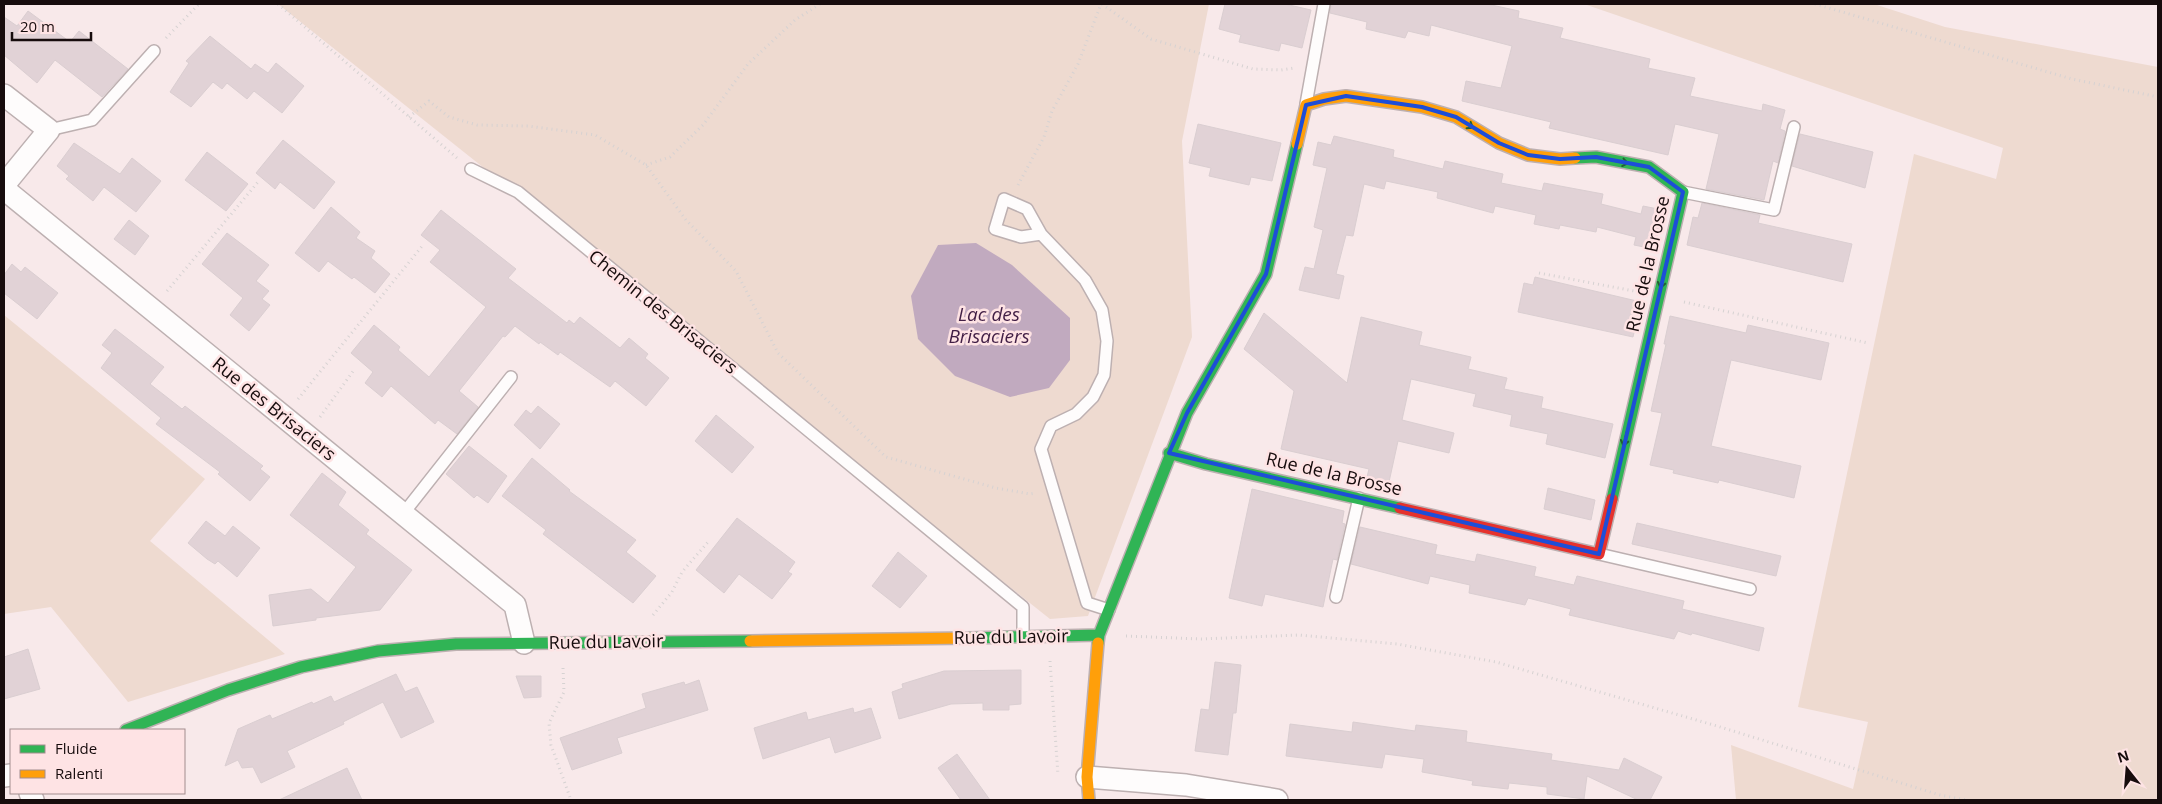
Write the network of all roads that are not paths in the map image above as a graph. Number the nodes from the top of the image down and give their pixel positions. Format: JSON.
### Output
{"nodes":[{"id":1,"x":1324,"y":4,"type":"edge"},
{"id":2,"x":154,"y":51,"type":"road end"},
{"id":3,"x":4,"y":95,"type":"edge"},
{"id":4,"x":1306,"y":106,"type":"junction"},
{"id":5,"x":1794,"y":126,"type":"dead end"},
{"id":6,"x":48,"y":130,"type":"junction"},
{"id":7,"x":471,"y":169,"type":"road end"},
{"id":8,"x":4,"y":184,"type":"edge"},
{"id":9,"x":4,"y":189,"type":"edge"},
{"id":10,"x":1683,"y":192,"type":"junction"},
{"id":11,"x":1041,"y":234,"type":"dead end"},
{"id":12,"x":511,"y":377,"type":"dead end"},
{"id":13,"x":1169,"y":453,"type":"junction"},
{"id":14,"x":1359,"y":498,"type":"junction"},
{"id":15,"x":404,"y":514,"type":"junction"},
{"id":16,"x":1598,"y":554,"type":"junction"},
{"id":17,"x":1750,"y":589,"type":"dead end"},
{"id":18,"x":1336,"y":597,"type":"dead end"},
{"id":19,"x":1109,"y":610,"type":"junction"},
{"id":20,"x":1099,"y":635,"type":"junction"},
{"id":21,"x":1023,"y":637,"type":"junction"},
{"id":22,"x":524,"y":643,"type":"junction"},
{"id":23,"x":129,"y":729,"type":"edge"},
{"id":24,"x":1087,"y":777,"type":"junction"},
{"id":25,"x":1089,"y":800,"type":"edge"},
{"id":26,"x":1277,"y":800,"type":"edge"}],
"edges":[{"from":1,"to":4,"type":"lane"},
{"from":2,"to":6,"type":"lane"},
{"from":3,"to":6,"type":"street"},
{"from":4,"to":10,"type":"street","name":"Rue de la Brosse","one_way":true},
{"from":4,"to":13,"type":"street"},
{"from":5,"to":10,"type":"lane"},
{"from":6,"to":8,"type":"street"},
{"from":7,"to":21,"type":"lane","name":"Chemin des Brisaciers"},
{"from":9,"to":15,"type":"street","name":"Rue des Brisaciers"},
{"from":10,"to":16,"type":"street","name":"Rue de la Brosse","one_way":true},
{"from":11,"to":19,"type":"lane"},
{"from":12,"to":15,"type":"lane"},
{"from":13,"to":14,"type":"street","name":"Rue de la Brosse"},
{"from":13,"to":19,"type":"street"},
{"from":14,"to":16,"type":"street","name":"Rue de la Brosse"},
{"from":14,"to":18,"type":"lane"},
{"from":15,"to":22,"type":"street","name":"Rue des Brisaciers"},
{"from":16,"to":17,"type":"lane"},
{"from":19,"to":20,"type":"street"},
{"from":20,"to":21,"type":"street","name":"Rue du Lavoir"},
{"from":20,"to":24,"type":"street"},
{"from":21,"to":22,"type":"street","name":"Rue du Lavoir"},
{"from":22,"to":23,"type":"street","name":"Rue du Lavoir"},
{"from":24,"to":25,"type":"street"},
{"from":24,"to":26,"type":"street"}]}
